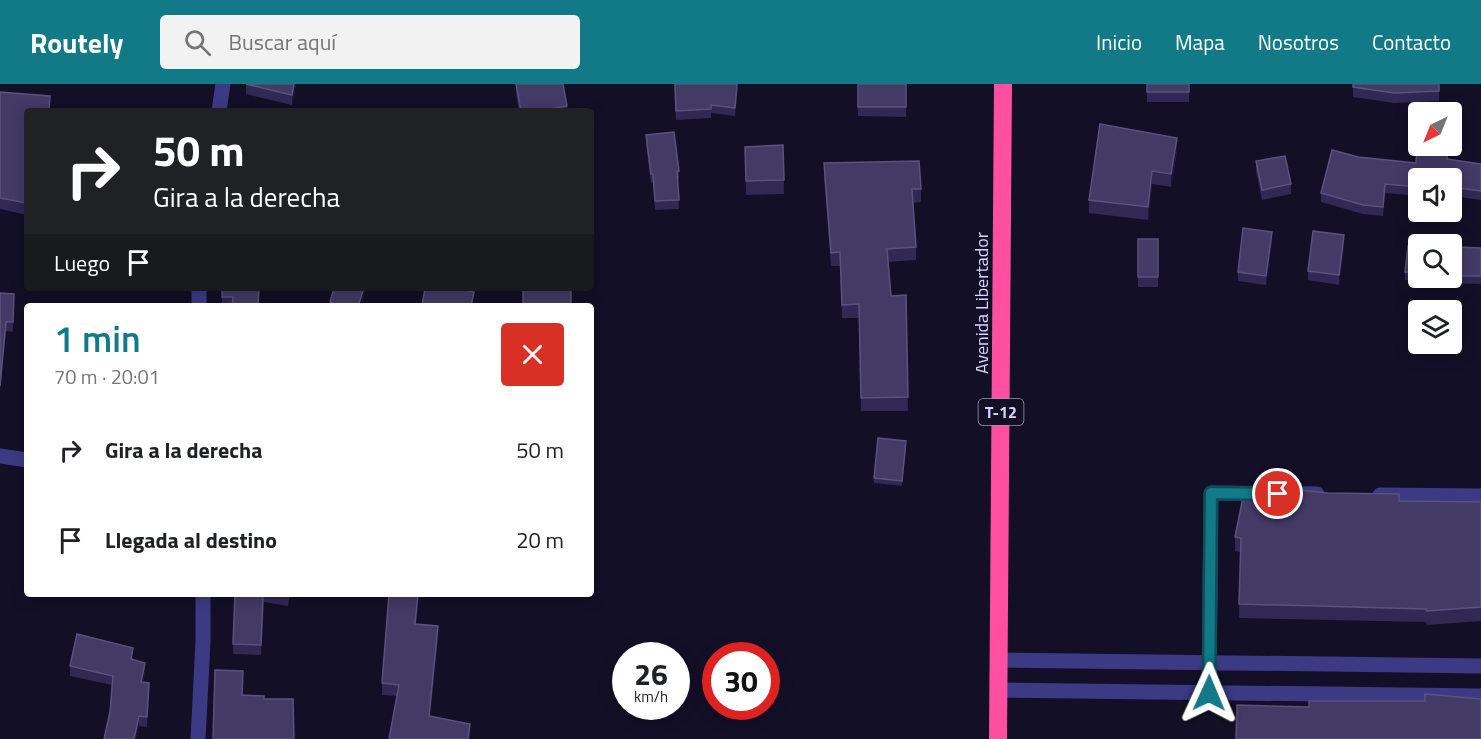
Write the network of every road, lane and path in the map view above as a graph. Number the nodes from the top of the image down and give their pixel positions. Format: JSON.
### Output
{"nodes":[{"id":1,"x":223,"y":84,"type":"edge"},
{"id":2,"x":1003,"y":84,"type":"edge"},
{"id":3,"x":219,"y":108,"type":"edge"},
{"id":4,"x":0,"y":456,"type":"edge"},
{"id":5,"x":24,"y":460,"type":"edge"},
{"id":6,"x":1328,"y":494,"type":"edge"},
{"id":7,"x":1364,"y":495,"type":"edge"},
{"id":8,"x":1481,"y":496,"type":"edge"},
{"id":9,"x":202,"y":597,"type":"edge"},
{"id":10,"x":999,"y":660,"type":"junction"},
{"id":11,"x":1210,"y":663,"type":"junction"},
{"id":12,"x":1481,"y":666,"type":"edge"},
{"id":13,"x":999,"y":690,"type":"junction"},
{"id":14,"x":1209,"y":693,"type":"junction"},
{"id":15,"x":1481,"y":696,"type":"edge"},
{"id":16,"x":198,"y":739,"type":"edge"},
{"id":17,"x":998,"y":739,"type":"edge"}],
"edges":[{"from":1,"to":3,"type":"street"},
{"from":2,"to":10,"type":"highway","name":"Avenida Libertador","number":"T-12"},
{"from":4,"to":5,"type":"street"},
{"from":6,"to":11,"type":"street"},
{"from":7,"to":8,"type":"street"},
{"from":9,"to":16,"type":"street"},
{"from":10,"to":11,"type":"street"},
{"from":10,"to":13,"type":"highway","name":"Avenida Libertador","number":"T-12"},
{"from":11,"to":12,"type":"street"},
{"from":11,"to":14,"type":"street"},
{"from":13,"to":14,"type":"street"},
{"from":13,"to":17,"type":"highway","name":"Avenida Libertador","number":"T-12"},
{"from":14,"to":15,"type":"street"}]}
